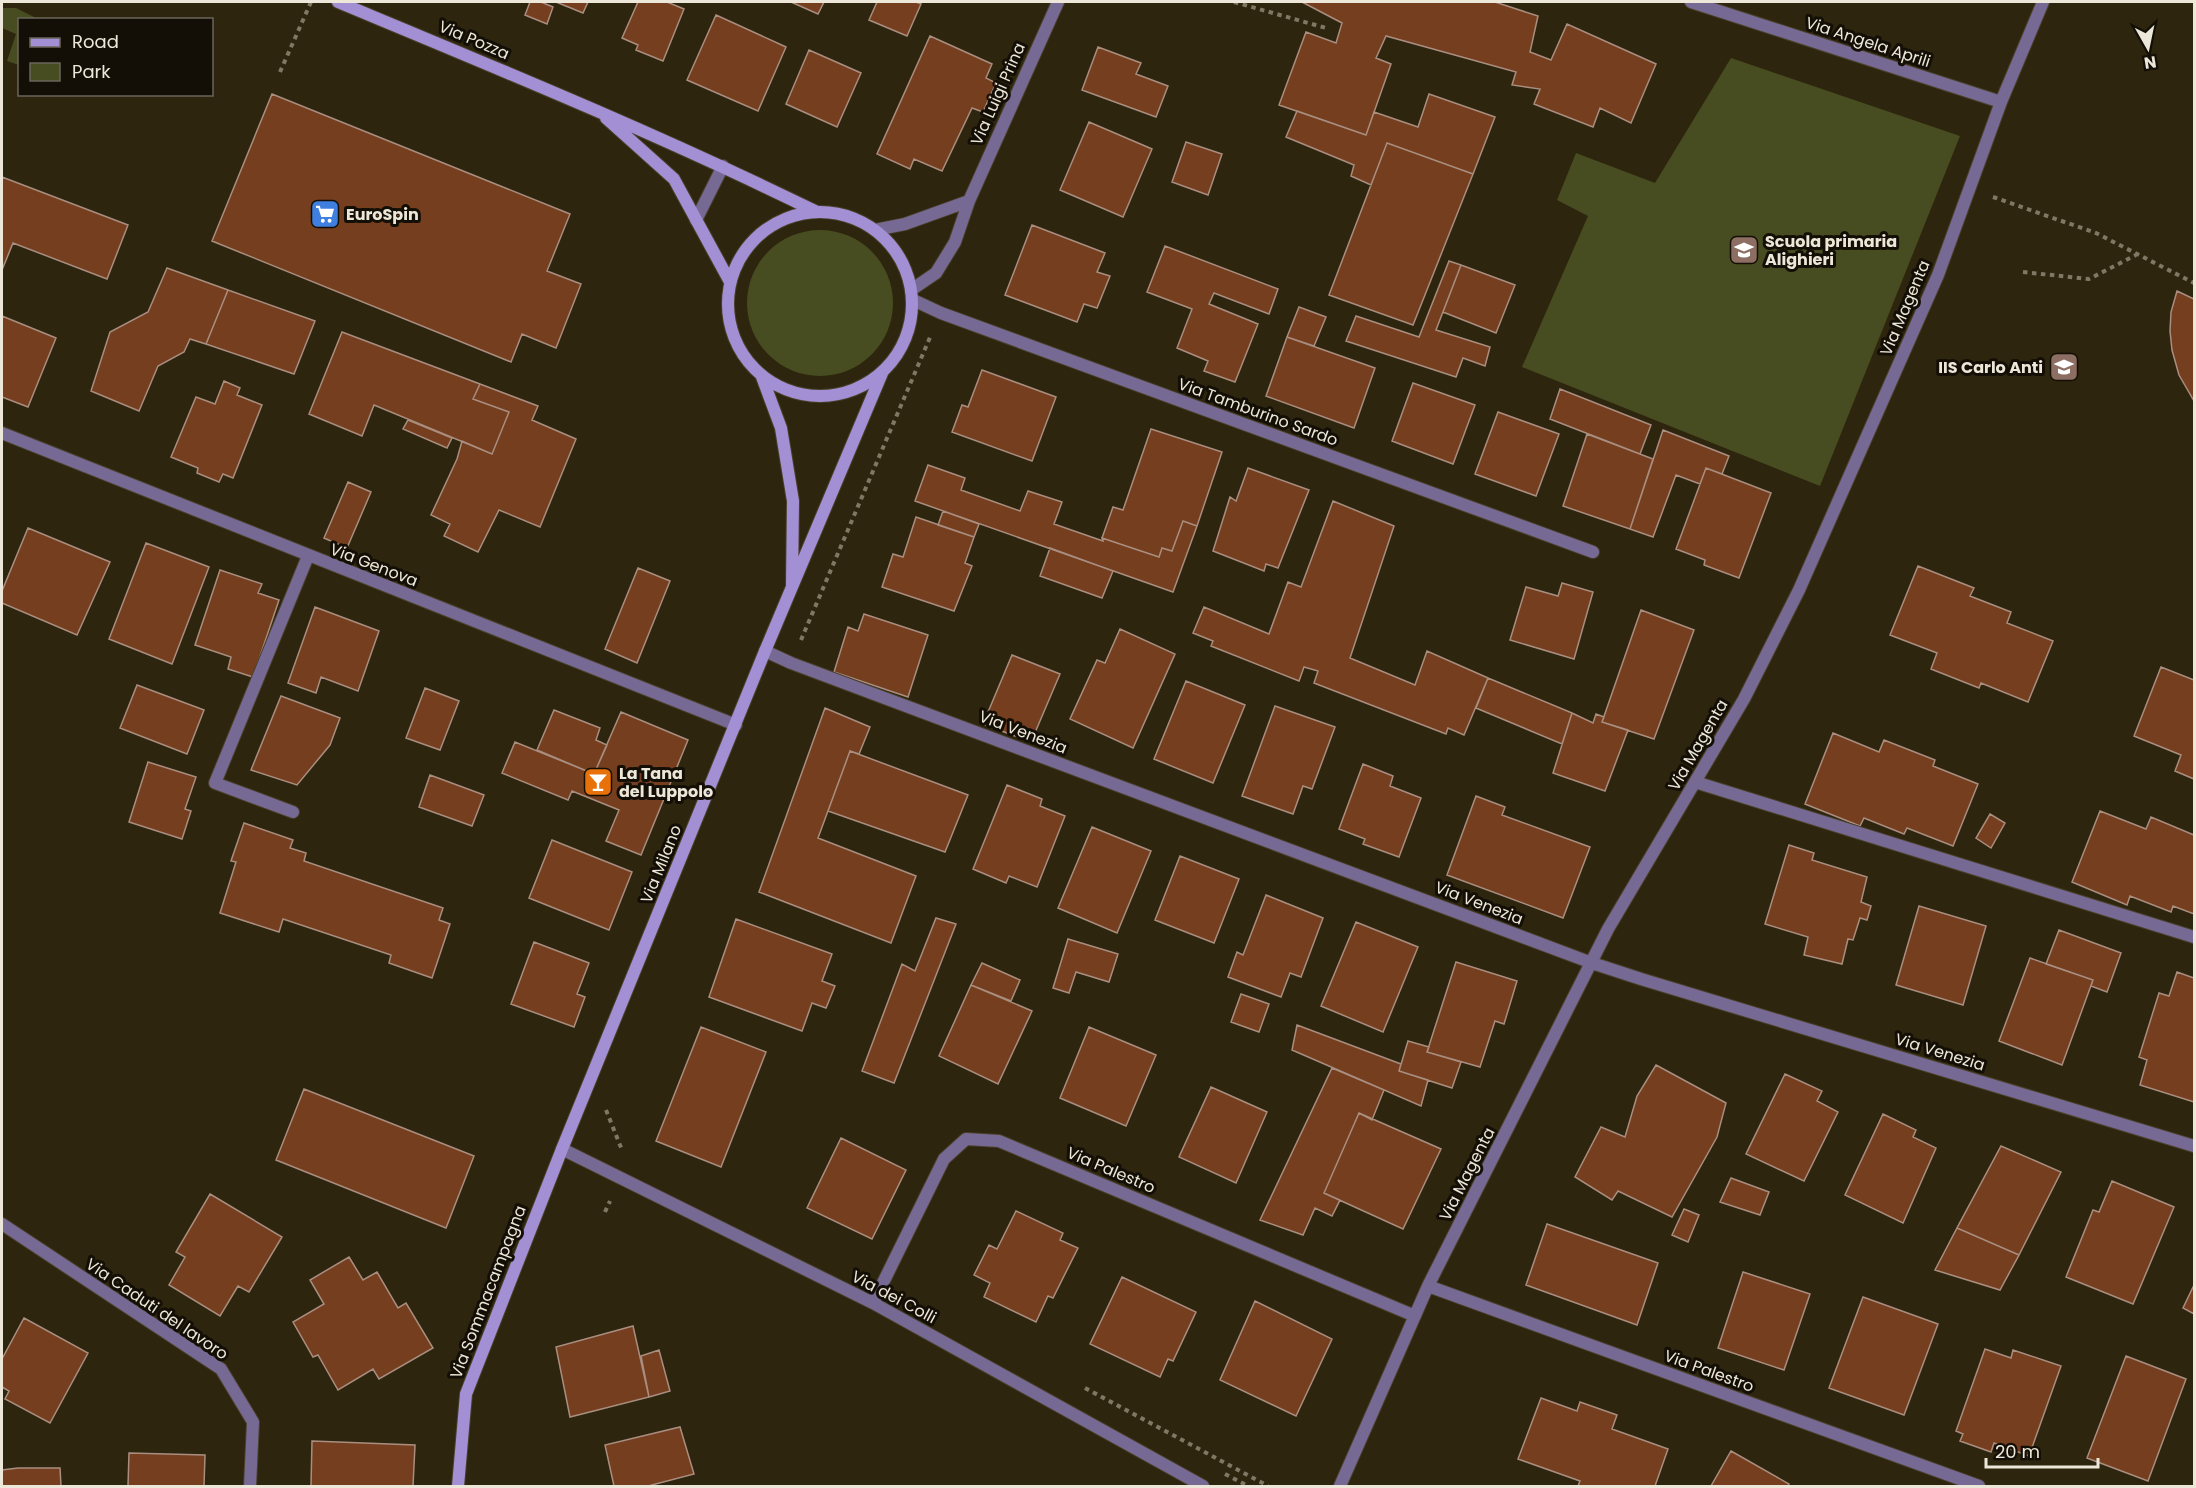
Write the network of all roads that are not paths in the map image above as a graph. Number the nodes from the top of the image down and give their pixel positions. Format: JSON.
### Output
{"nodes":[{"id":1,"x":338,"y":2,"type":"edge"},
{"id":2,"x":1058,"y":2,"type":"edge"},
{"id":3,"x":1691,"y":2,"type":"edge"},
{"id":4,"x":2043,"y":2,"type":"edge"},
{"id":5,"x":2001,"y":102,"type":"junction"},
{"id":6,"x":596,"y":110,"type":"junction"},
{"id":7,"x":723,"y":166,"type":"junction"},
{"id":8,"x":969,"y":201,"type":"junction"},
{"id":9,"x":818,"y":212,"type":"junction"},
{"id":10,"x":696,"y":220,"type":"junction"},
{"id":11,"x":875,"y":230,"type":"junction"},
{"id":12,"x":730,"y":282,"type":"junction"},
{"id":13,"x":912,"y":295,"type":"junction"},
{"id":14,"x":883,"y":372,"type":"junction"},
{"id":15,"x":762,"y":377,"type":"junction"},
{"id":16,"x":2,"y":433,"type":"edge"},
{"id":17,"x":1593,"y":552,"type":"dead end"},
{"id":18,"x":308,"y":556,"type":"junction"},
{"id":19,"x":791,"y":592,"type":"junction"},
{"id":20,"x":765,"y":651,"type":"junction"},
{"id":21,"x":736,"y":725,"type":"junction"},
{"id":22,"x":1695,"y":782,"type":"junction"},
{"id":23,"x":293,"y":812,"type":"dead end"},
{"id":24,"x":2194,"y":937,"type":"edge"},
{"id":25,"x":1592,"y":963,"type":"junction"},
{"id":26,"x":2194,"y":1146,"type":"edge"},
{"id":27,"x":562,"y":1149,"type":"junction"},
{"id":28,"x":2,"y":1224,"type":"edge"},
{"id":29,"x":1428,"y":1286,"type":"junction"},
{"id":30,"x":873,"y":1303,"type":"junction"},
{"id":31,"x":1415,"y":1316,"type":"junction"},
{"id":32,"x":250,"y":1486,"type":"edge"},
{"id":33,"x":458,"y":1486,"type":"edge"},
{"id":34,"x":1203,"y":1486,"type":"edge"},
{"id":35,"x":1340,"y":1486,"type":"edge"},
{"id":36,"x":1979,"y":1486,"type":"edge"}],
"edges":[{"from":1,"to":6,"type":"street","name":"Via Pozza"},
{"from":2,"to":8,"type":"street","name":"Via Luigi Prina"},
{"from":3,"to":5,"type":"street","name":"Via Angela Aprili"},
{"from":4,"to":5,"type":"street","name":"Via Magenta"},
{"from":5,"to":22,"type":"street","name":"Via Magenta"},
{"from":6,"to":7,"type":"street","name":"Via Pozza"},
{"from":6,"to":10,"type":"street","name":"Via Pozza"},
{"from":7,"to":9,"type":"street","name":"Via Pozza"},
{"from":7,"to":10,"type":"street"},
{"from":8,"to":11,"type":"street"},
{"from":8,"to":13,"type":"street","name":"Via Luigi Prina"},
{"from":9,"to":11,"type":"street","name":"Via Pozza"},
{"from":9,"to":12,"type":"street","name":"Via Pozza"},
{"from":10,"to":12,"type":"street","name":"Via Pozza"},
{"from":11,"to":13,"type":"street","name":"Via Pozza"},
{"from":12,"to":15,"type":"street","name":"Via Pozza"},
{"from":13,"to":14,"type":"street","name":"Via Pozza"},
{"from":13,"to":17,"type":"street","name":"Via Tamburino Sardo"},
{"from":14,"to":15,"type":"street","name":"Via Pozza"},
{"from":14,"to":19,"type":"street","name":"Via Milano"},
{"from":15,"to":19,"type":"street","name":"Via Milano"},
{"from":16,"to":18,"type":"street","name":"Via Genova"},
{"from":18,"to":21,"type":"street","name":"Via Genova"},
{"from":18,"to":23,"type":"street"},
{"from":19,"to":20,"type":"street","name":"Via Milano"},
{"from":20,"to":21,"type":"street","name":"Via Milano"},
{"from":20,"to":25,"type":"street","name":"Via Venezia"},
{"from":21,"to":27,"type":"street","name":"Via Milano"},
{"from":22,"to":24,"type":"street"},
{"from":22,"to":25,"type":"street","name":"Via Magenta"},
{"from":25,"to":26,"type":"street","name":"Via Venezia"},
{"from":25,"to":29,"type":"street","name":"Via Magenta"},
{"from":27,"to":30,"type":"street","name":"Via dei Colli"},
{"from":27,"to":33,"type":"street","name":"Via Sommacampagna"},
{"from":28,"to":32,"type":"street","name":"Via Caduti del lavoro"},
{"from":29,"to":31,"type":"street","name":"Via Magenta"},
{"from":29,"to":36,"type":"street","name":"Via Palestro"},
{"from":30,"to":31,"type":"street","name":"Via Palestro"},
{"from":30,"to":34,"type":"street","name":"Via dei Colli"},
{"from":31,"to":35,"type":"street","name":"Via Magenta"}]}
